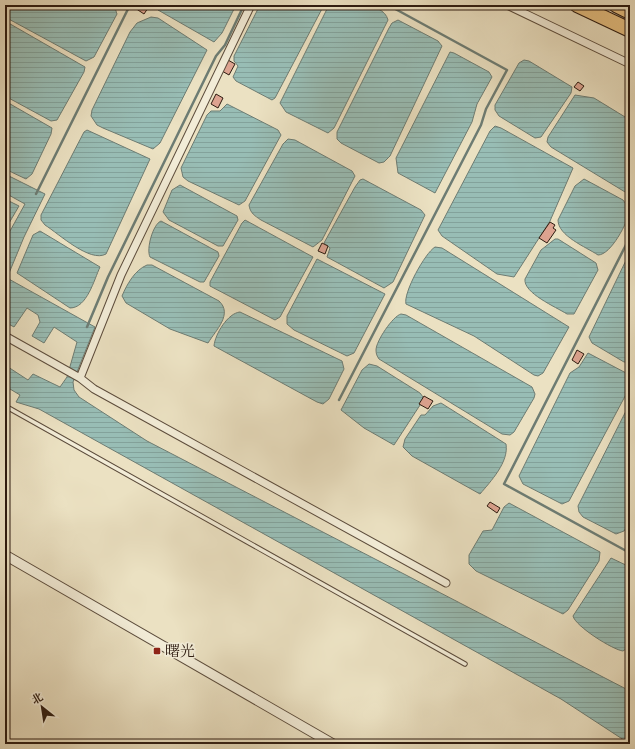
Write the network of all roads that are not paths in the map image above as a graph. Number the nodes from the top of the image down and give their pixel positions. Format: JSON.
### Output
{"nodes":[{"id":1,"x":251,"y":5,"type":"edge"},
{"id":2,"x":507,"y":5,"type":"edge"},
{"id":3,"x":577,"y":5,"type":"edge"},
{"id":4,"x":616,"y":5,"type":"edge"},
{"id":5,"x":630,"y":12,"type":"edge"},
{"id":6,"x":630,"y":30,"type":"edge"},
{"id":7,"x":630,"y":64,"type":"edge"},
{"id":8,"x":5,"y":336,"type":"edge"},
{"id":9,"x":80,"y":378,"type":"junction"},
{"id":10,"x":5,"y":406,"type":"edge"},
{"id":11,"x":5,"y":555,"type":"edge"},
{"id":12,"x":446,"y":583,"type":"dead end"},
{"id":13,"x":465,"y":664,"type":"dead end"},
{"id":14,"x":333,"y":744,"type":"edge"}],
"edges":[{"from":1,"to":9,"type":"street"},
{"from":2,"to":7,"type":"street"},
{"from":3,"to":6,"type":"highway"},
{"from":4,"to":5,"type":"highway"},
{"from":8,"to":9,"type":"street"},
{"from":9,"to":12,"type":"street"},
{"from":10,"to":13,"type":"lane"},
{"from":11,"to":14,"type":"street"}]}
